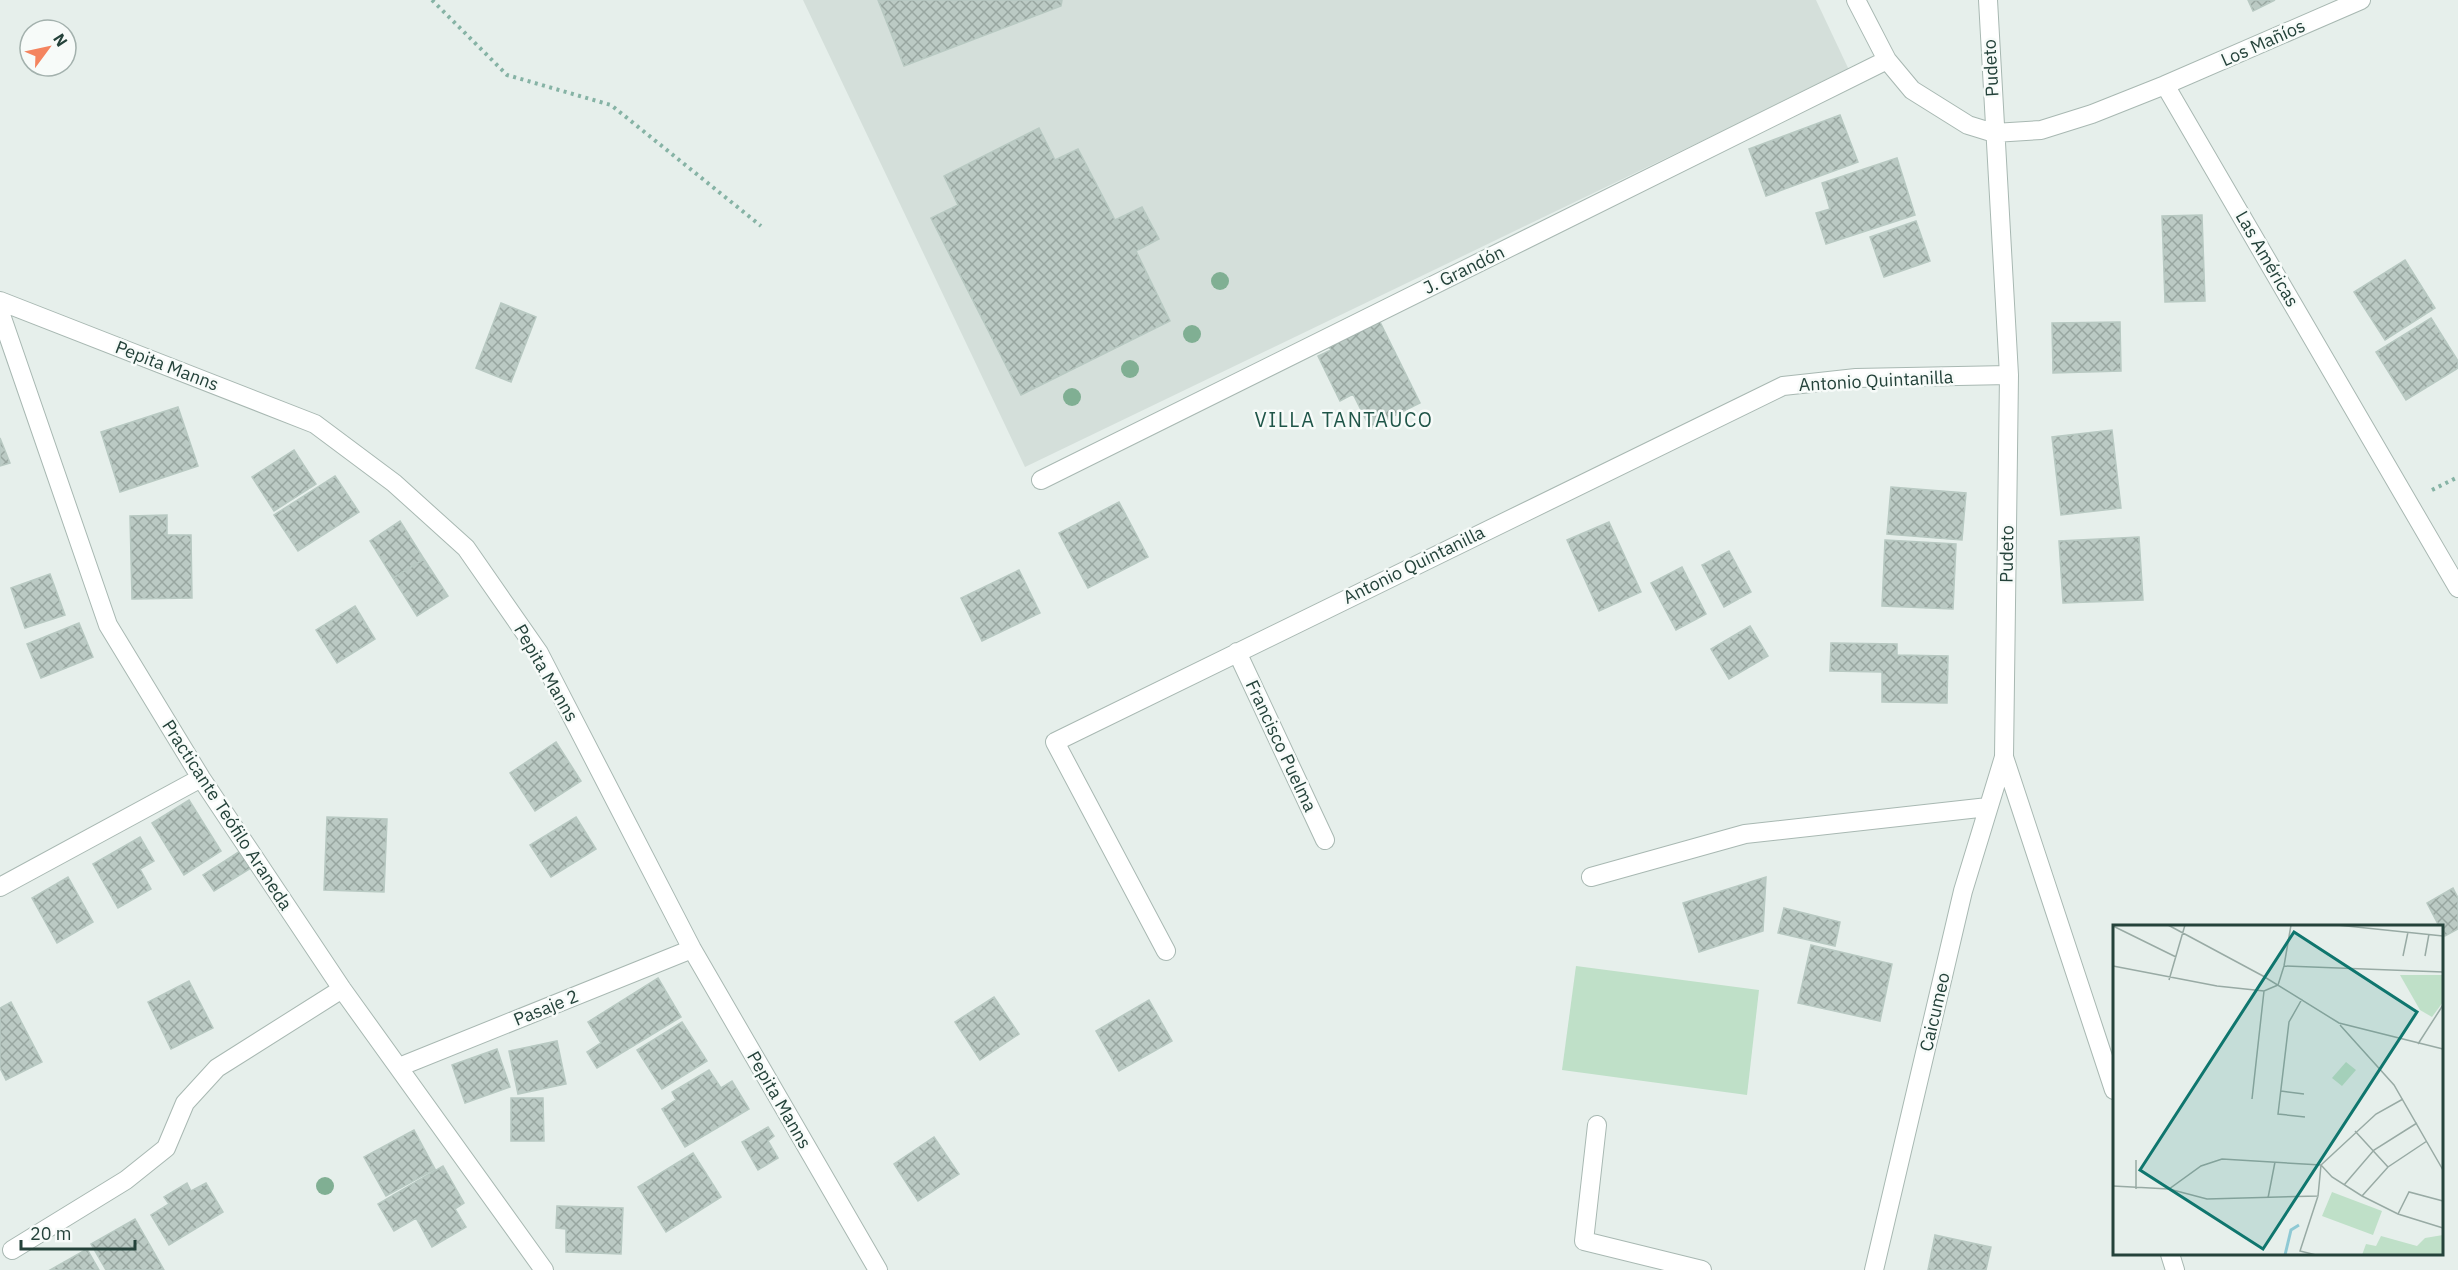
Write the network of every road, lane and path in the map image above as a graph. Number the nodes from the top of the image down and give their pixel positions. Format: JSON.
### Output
{"nodes":[{"id":1,"x":432,"y":0,"type":"edge"},
{"id":2,"x":1856,"y":0,"type":"edge"},
{"id":3,"x":1988,"y":0,"type":"edge"},
{"id":4,"x":2361,"y":0,"type":"edge"},
{"id":5,"x":1887,"y":60,"type":"junction"},
{"id":6,"x":2165,"y":85,"type":"junction"},
{"id":7,"x":1994,"y":133,"type":"junction"},
{"id":8,"x":761,"y":226,"type":"dead end"},
{"id":9,"x":0,"y":301,"type":"edge"},
{"id":10,"x":0,"y":312,"type":"edge"},
{"id":11,"x":2009,"y":375,"type":"junction"},
{"id":12,"x":1041,"y":480,"type":"dead end"},
{"id":13,"x":2458,"y":588,"type":"edge"},
{"id":14,"x":1237,"y":652,"type":"junction"},
{"id":15,"x":2004,"y":757,"type":"junction"},
{"id":16,"x":201,"y":778,"type":"junction"},
{"id":17,"x":1988,"y":807,"type":"junction"},
{"id":18,"x":1325,"y":840,"type":"dead end"},
{"id":19,"x":1591,"y":877,"type":"dead end"},
{"id":20,"x":0,"y":887,"type":"edge"},
{"id":21,"x":692,"y":950,"type":"junction"},
{"id":22,"x":1166,"y":951,"type":"dead end"},
{"id":23,"x":342,"y":989,"type":"junction"},
{"id":24,"x":399,"y":1067,"type":"junction"},
{"id":25,"x":2113,"y":1084,"type":"edge"},
{"id":26,"x":1597,"y":1125,"type":"dead end"},
{"id":27,"x":12,"y":1250,"type":"dead end"},
{"id":28,"x":2169,"y":1255,"type":"edge"},
{"id":29,"x":544,"y":1270,"type":"edge"},
{"id":30,"x":878,"y":1270,"type":"edge"},
{"id":31,"x":1702,"y":1270,"type":"edge"},
{"id":32,"x":1874,"y":1270,"type":"edge"},
{"id":33,"x":2175,"y":1270,"type":"edge"}],
"edges":[{"from":1,"to":8,"type":"path"},
{"from":2,"to":5,"type":"street"},
{"from":3,"to":7,"type":"street","name":"Pudeto"},
{"from":4,"to":6,"type":"street","name":"Los Mañíos"},
{"from":5,"to":7,"type":"street"},
{"from":5,"to":12,"type":"street","name":"J. Grandón"},
{"from":6,"to":7,"type":"street"},
{"from":6,"to":13,"type":"street","name":"Las Américas"},
{"from":7,"to":11,"type":"street","name":"Pudeto"},
{"from":9,"to":21,"type":"street","name":"Pepita Manns"},
{"from":10,"to":16,"type":"street","name":"Practicante Teófilo Araneda"},
{"from":11,"to":14,"type":"street","name":"Antonio Quintanilla"},
{"from":11,"to":15,"type":"street","name":"Pudeto"},
{"from":14,"to":18,"type":"street","name":"Francisco Puelma"},
{"from":14,"to":22,"type":"street","name":"Antonio Quintanilla"},
{"from":15,"to":17,"type":"street","name":"Caicumeo"},
{"from":15,"to":25,"type":"street","name":"Pudeto"},
{"from":16,"to":20,"type":"street"},
{"from":16,"to":23,"type":"street","name":"Practicante Teófilo Araneda"},
{"from":17,"to":19,"type":"street"},
{"from":17,"to":32,"type":"street","name":"Caicumeo"},
{"from":21,"to":24,"type":"street","name":"Pasaje 2"},
{"from":21,"to":30,"type":"street","name":"Pepita Manns"},
{"from":23,"to":24,"type":"street","name":"Practicante Teófilo Araneda"},
{"from":23,"to":27,"type":"street"},
{"from":24,"to":29,"type":"street","name":"Practicante Teófilo Araneda"},
{"from":26,"to":31,"type":"street"},
{"from":28,"to":33,"type":"street"}]}
